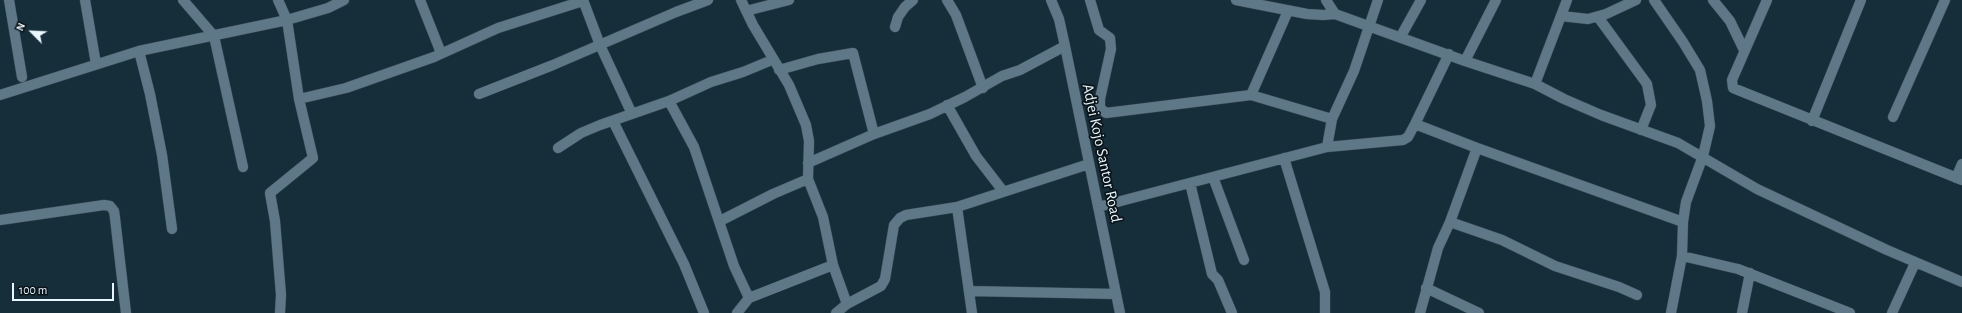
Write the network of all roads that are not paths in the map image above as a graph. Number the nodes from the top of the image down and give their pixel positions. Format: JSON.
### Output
{"nodes":[{"id":1,"x":9,"y":0,"type":"edge"},
{"id":2,"x":85,"y":0,"type":"edge"},
{"id":3,"x":183,"y":0,"type":"edge"},
{"id":4,"x":278,"y":0,"type":"edge"},
{"id":5,"x":344,"y":0,"type":"edge"},
{"id":6,"x":420,"y":0,"type":"edge"},
{"id":7,"x":583,"y":0,"type":"edge"},
{"id":8,"x":708,"y":0,"type":"edge"},
{"id":9,"x":741,"y":0,"type":"edge"},
{"id":10,"x":789,"y":0,"type":"edge"},
{"id":11,"x":913,"y":0,"type":"edge"},
{"id":12,"x":947,"y":0,"type":"edge"},
{"id":13,"x":1051,"y":0,"type":"edge"},
{"id":14,"x":1090,"y":0,"type":"edge"},
{"id":15,"x":1236,"y":0,"type":"edge"},
{"id":16,"x":1326,"y":0,"type":"edge"},
{"id":17,"x":1378,"y":0,"type":"edge"},
{"id":18,"x":1421,"y":0,"type":"edge"},
{"id":19,"x":1496,"y":0,"type":"edge"},
{"id":20,"x":1567,"y":0,"type":"edge"},
{"id":21,"x":1636,"y":0,"type":"edge"},
{"id":22,"x":1654,"y":0,"type":"edge"},
{"id":23,"x":1713,"y":0,"type":"edge"},
{"id":24,"x":1767,"y":0,"type":"edge"},
{"id":25,"x":1861,"y":0,"type":"edge"},
{"id":26,"x":1945,"y":0,"type":"edge"},
{"id":27,"x":746,"y":11,"type":"junction"},
{"id":28,"x":1288,"y":11,"type":"junction"},
{"id":29,"x":1335,"y":14,"type":"junction"},
{"id":30,"x":1561,"y":16,"type":"junction"},
{"id":31,"x":1598,"y":17,"type":"junction"},
{"id":32,"x":287,"y":20,"type":"junction"},
{"id":33,"x":1369,"y":25,"type":"junction"},
{"id":34,"x":895,"y":27,"type":"dead end"},
{"id":35,"x":214,"y":36,"type":"junction"},
{"id":36,"x":1401,"y":36,"type":"junction"},
{"id":37,"x":600,"y":44,"type":"junction"},
{"id":38,"x":1065,"y":46,"type":"junction"},
{"id":39,"x":1744,"y":50,"type":"junction"},
{"id":40,"x":139,"y":51,"type":"junction"},
{"id":41,"x":441,"y":53,"type":"junction"},
{"id":42,"x":1449,"y":54,"type":"junction"},
{"id":43,"x":772,"y":60,"type":"junction"},
{"id":44,"x":1465,"y":61,"type":"junction"},
{"id":45,"x":96,"y":64,"type":"junction"},
{"id":46,"x":779,"y":70,"type":"junction"},
{"id":47,"x":22,"y":77,"type":"dead end"},
{"id":48,"x":1535,"y":84,"type":"junction"},
{"id":49,"x":983,"y":88,"type":"junction"},
{"id":50,"x":479,"y":94,"type":"dead end"},
{"id":51,"x":0,"y":95,"type":"edge"},
{"id":52,"x":1251,"y":95,"type":"junction"},
{"id":53,"x":299,"y":99,"type":"junction"},
{"id":54,"x":670,"y":101,"type":"junction"},
{"id":55,"x":947,"y":105,"type":"junction"},
{"id":56,"x":632,"y":114,"type":"junction"},
{"id":57,"x":1893,"y":117,"type":"dead end"},
{"id":58,"x":1332,"y":119,"type":"junction"},
{"id":59,"x":613,"y":121,"type":"junction"},
{"id":60,"x":1812,"y":121,"type":"junction"},
{"id":61,"x":1415,"y":124,"type":"junction"},
{"id":62,"x":1642,"y":130,"type":"junction"},
{"id":63,"x":874,"y":134,"type":"junction"},
{"id":64,"x":1327,"y":147,"type":"junction"},
{"id":65,"x":558,"y":148,"type":"dead end"},
{"id":66,"x":1477,"y":148,"type":"junction"},
{"id":67,"x":1703,"y":156,"type":"junction"},
{"id":68,"x":1284,"y":158,"type":"junction"},
{"id":69,"x":808,"y":163,"type":"junction"},
{"id":70,"x":1089,"y":164,"type":"junction"},
{"id":71,"x":1962,"y":164,"type":"edge"},
{"id":72,"x":243,"y":167,"type":"dead end"},
{"id":73,"x":1213,"y":177,"type":"junction"},
{"id":74,"x":808,"y":179,"type":"junction"},
{"id":75,"x":1959,"y":179,"type":"edge"},
{"id":76,"x":1190,"y":183,"type":"junction"},
{"id":77,"x":1003,"y":191,"type":"junction"},
{"id":78,"x":957,"y":206,"type":"junction"},
{"id":79,"x":1098,"y":207,"type":"junction"},
{"id":80,"x":0,"y":220,"type":"edge"},
{"id":81,"x":720,"y":221,"type":"junction"},
{"id":82,"x":1450,"y":222,"type":"junction"},
{"id":83,"x":1683,"y":222,"type":"junction"},
{"id":84,"x":172,"y":229,"type":"dead end"},
{"id":85,"x":1682,"y":256,"type":"junction"},
{"id":86,"x":1244,"y":260,"type":"dead end"},
{"id":87,"x":1915,"y":263,"type":"junction"},
{"id":88,"x":833,"y":265,"type":"junction"},
{"id":89,"x":1750,"y":273,"type":"junction"},
{"id":90,"x":1962,"y":282,"type":"edge"},
{"id":91,"x":1426,"y":288,"type":"junction"},
{"id":92,"x":969,"y":291,"type":"junction"},
{"id":93,"x":1116,"y":294,"type":"junction"},
{"id":94,"x":1637,"y":295,"type":"dead end"},
{"id":95,"x":749,"y":298,"type":"junction"},
{"id":96,"x":847,"y":304,"type":"junction"},
{"id":97,"x":1838,"y":311,"type":"edge"},
{"id":98,"x":126,"y":313,"type":"edge"},
{"id":99,"x":280,"y":313,"type":"edge"},
{"id":100,"x":704,"y":313,"type":"edge"},
{"id":101,"x":737,"y":313,"type":"edge"},
{"id":102,"x":836,"y":313,"type":"edge"},
{"id":103,"x":972,"y":313,"type":"edge"},
{"id":104,"x":1120,"y":313,"type":"edge"},
{"id":105,"x":1232,"y":313,"type":"edge"},
{"id":106,"x":1325,"y":313,"type":"edge"},
{"id":107,"x":1420,"y":313,"type":"edge"},
{"id":108,"x":1479,"y":313,"type":"edge"},
{"id":109,"x":1671,"y":313,"type":"edge"},
{"id":110,"x":1742,"y":313,"type":"edge"},
{"id":111,"x":1850,"y":313,"type":"edge"},
{"id":112,"x":1892,"y":313,"type":"edge"}],
"edges":[{"from":1,"to":47,"type":"street"},
{"from":2,"to":45,"type":"street"},
{"from":3,"to":35,"type":"street"},
{"from":4,"to":32,"type":"street"},
{"from":5,"to":32,"type":"street"},
{"from":6,"to":41,"type":"street"},
{"from":7,"to":37,"type":"street"},
{"from":7,"to":41,"type":"street"},
{"from":8,"to":37,"type":"street"},
{"from":9,"to":27,"type":"street"},
{"from":10,"to":27,"type":"street"},
{"from":11,"to":34,"type":"street"},
{"from":12,"to":49,"type":"street"},
{"from":13,"to":38,"type":"street","name":"Adjei Kojo Santor Road"},
{"from":14,"to":52,"type":"street"},
{"from":15,"to":28,"type":"street"},
{"from":16,"to":29,"type":"street"},
{"from":17,"to":33,"type":"street"},
{"from":18,"to":36,"type":"street"},
{"from":19,"to":44,"type":"street"},
{"from":20,"to":30,"type":"street"},
{"from":21,"to":31,"type":"street"},
{"from":22,"to":67,"type":"street"},
{"from":23,"to":39,"type":"street"},
{"from":24,"to":39,"type":"street"},
{"from":25,"to":60,"type":"street"},
{"from":26,"to":57,"type":"street"},
{"from":27,"to":43,"type":"street"},
{"from":28,"to":29,"type":"street"},
{"from":28,"to":52,"type":"street"},
{"from":29,"to":33,"type":"street"},
{"from":30,"to":31,"type":"street"},
{"from":30,"to":48,"type":"street"},
{"from":31,"to":62,"type":"street"},
{"from":32,"to":35,"type":"street"},
{"from":32,"to":53,"type":"street"},
{"from":33,"to":36,"type":"street"},
{"from":33,"to":58,"type":"street"},
{"from":35,"to":40,"type":"street"},
{"from":35,"to":72,"type":"street"},
{"from":36,"to":42,"type":"street"},
{"from":37,"to":50,"type":"street"},
{"from":37,"to":56,"type":"street"},
{"from":38,"to":49,"type":"street"},
{"from":38,"to":70,"type":"street","name":"Adjei Kojo Santor Road"},
{"from":39,"to":60,"type":"street"},
{"from":40,"to":45,"type":"street"},
{"from":40,"to":84,"type":"street"},
{"from":41,"to":53,"type":"street"},
{"from":42,"to":44,"type":"street"},
{"from":42,"to":61,"type":"street"},
{"from":43,"to":46,"type":"street"},
{"from":43,"to":54,"type":"street"},
{"from":44,"to":48,"type":"street"},
{"from":45,"to":51,"type":"street"},
{"from":46,"to":63,"type":"street"},
{"from":46,"to":69,"type":"street"},
{"from":48,"to":62,"type":"street"},
{"from":49,"to":55,"type":"street"},
{"from":52,"to":58,"type":"street"},
{"from":53,"to":99,"type":"street"},
{"from":54,"to":56,"type":"street"},
{"from":54,"to":81,"type":"street"},
{"from":55,"to":63,"type":"street"},
{"from":55,"to":77,"type":"street"},
{"from":56,"to":59,"type":"street"},
{"from":58,"to":64,"type":"street"},
{"from":59,"to":65,"type":"street"},
{"from":59,"to":100,"type":"street"},
{"from":60,"to":75,"type":"street"},
{"from":61,"to":64,"type":"street"},
{"from":61,"to":66,"type":"street"},
{"from":62,"to":67,"type":"street"},
{"from":63,"to":69,"type":"street"},
{"from":64,"to":68,"type":"street"},
{"from":66,"to":82,"type":"street"},
{"from":66,"to":83,"type":"street"},
{"from":67,"to":83,"type":"street"},
{"from":67,"to":87,"type":"street"},
{"from":68,"to":73,"type":"street"},
{"from":68,"to":106,"type":"street"},
{"from":69,"to":74,"type":"street"},
{"from":70,"to":77,"type":"street"},
{"from":70,"to":79,"type":"street","name":"Adjei Kojo Santor Road"},
{"from":71,"to":75,"type":"street"},
{"from":73,"to":76,"type":"street"},
{"from":73,"to":86,"type":"street"},
{"from":74,"to":81,"type":"street"},
{"from":74,"to":88,"type":"street"},
{"from":76,"to":79,"type":"street"},
{"from":76,"to":105,"type":"street"},
{"from":77,"to":78,"type":"street"},
{"from":78,"to":92,"type":"street"},
{"from":78,"to":96,"type":"street"},
{"from":79,"to":93,"type":"street","name":"Adjei Kojo Santor Road"},
{"from":80,"to":98,"type":"street"},
{"from":81,"to":95,"type":"street"},
{"from":82,"to":91,"type":"street"},
{"from":82,"to":94,"type":"street"},
{"from":83,"to":85,"type":"street"},
{"from":85,"to":89,"type":"street"},
{"from":85,"to":109,"type":"street"},
{"from":87,"to":90,"type":"street"},
{"from":87,"to":112,"type":"street"},
{"from":88,"to":95,"type":"street"},
{"from":88,"to":96,"type":"street"},
{"from":89,"to":97,"type":"street"},
{"from":89,"to":110,"type":"street"},
{"from":91,"to":107,"type":"street"},
{"from":91,"to":108,"type":"street"},
{"from":92,"to":93,"type":"street"},
{"from":92,"to":103,"type":"street"},
{"from":93,"to":104,"type":"street","name":"Adjei Kojo Santor Road"},
{"from":95,"to":101,"type":"street"},
{"from":96,"to":102,"type":"street"},
{"from":97,"to":111,"type":"street"}]}
